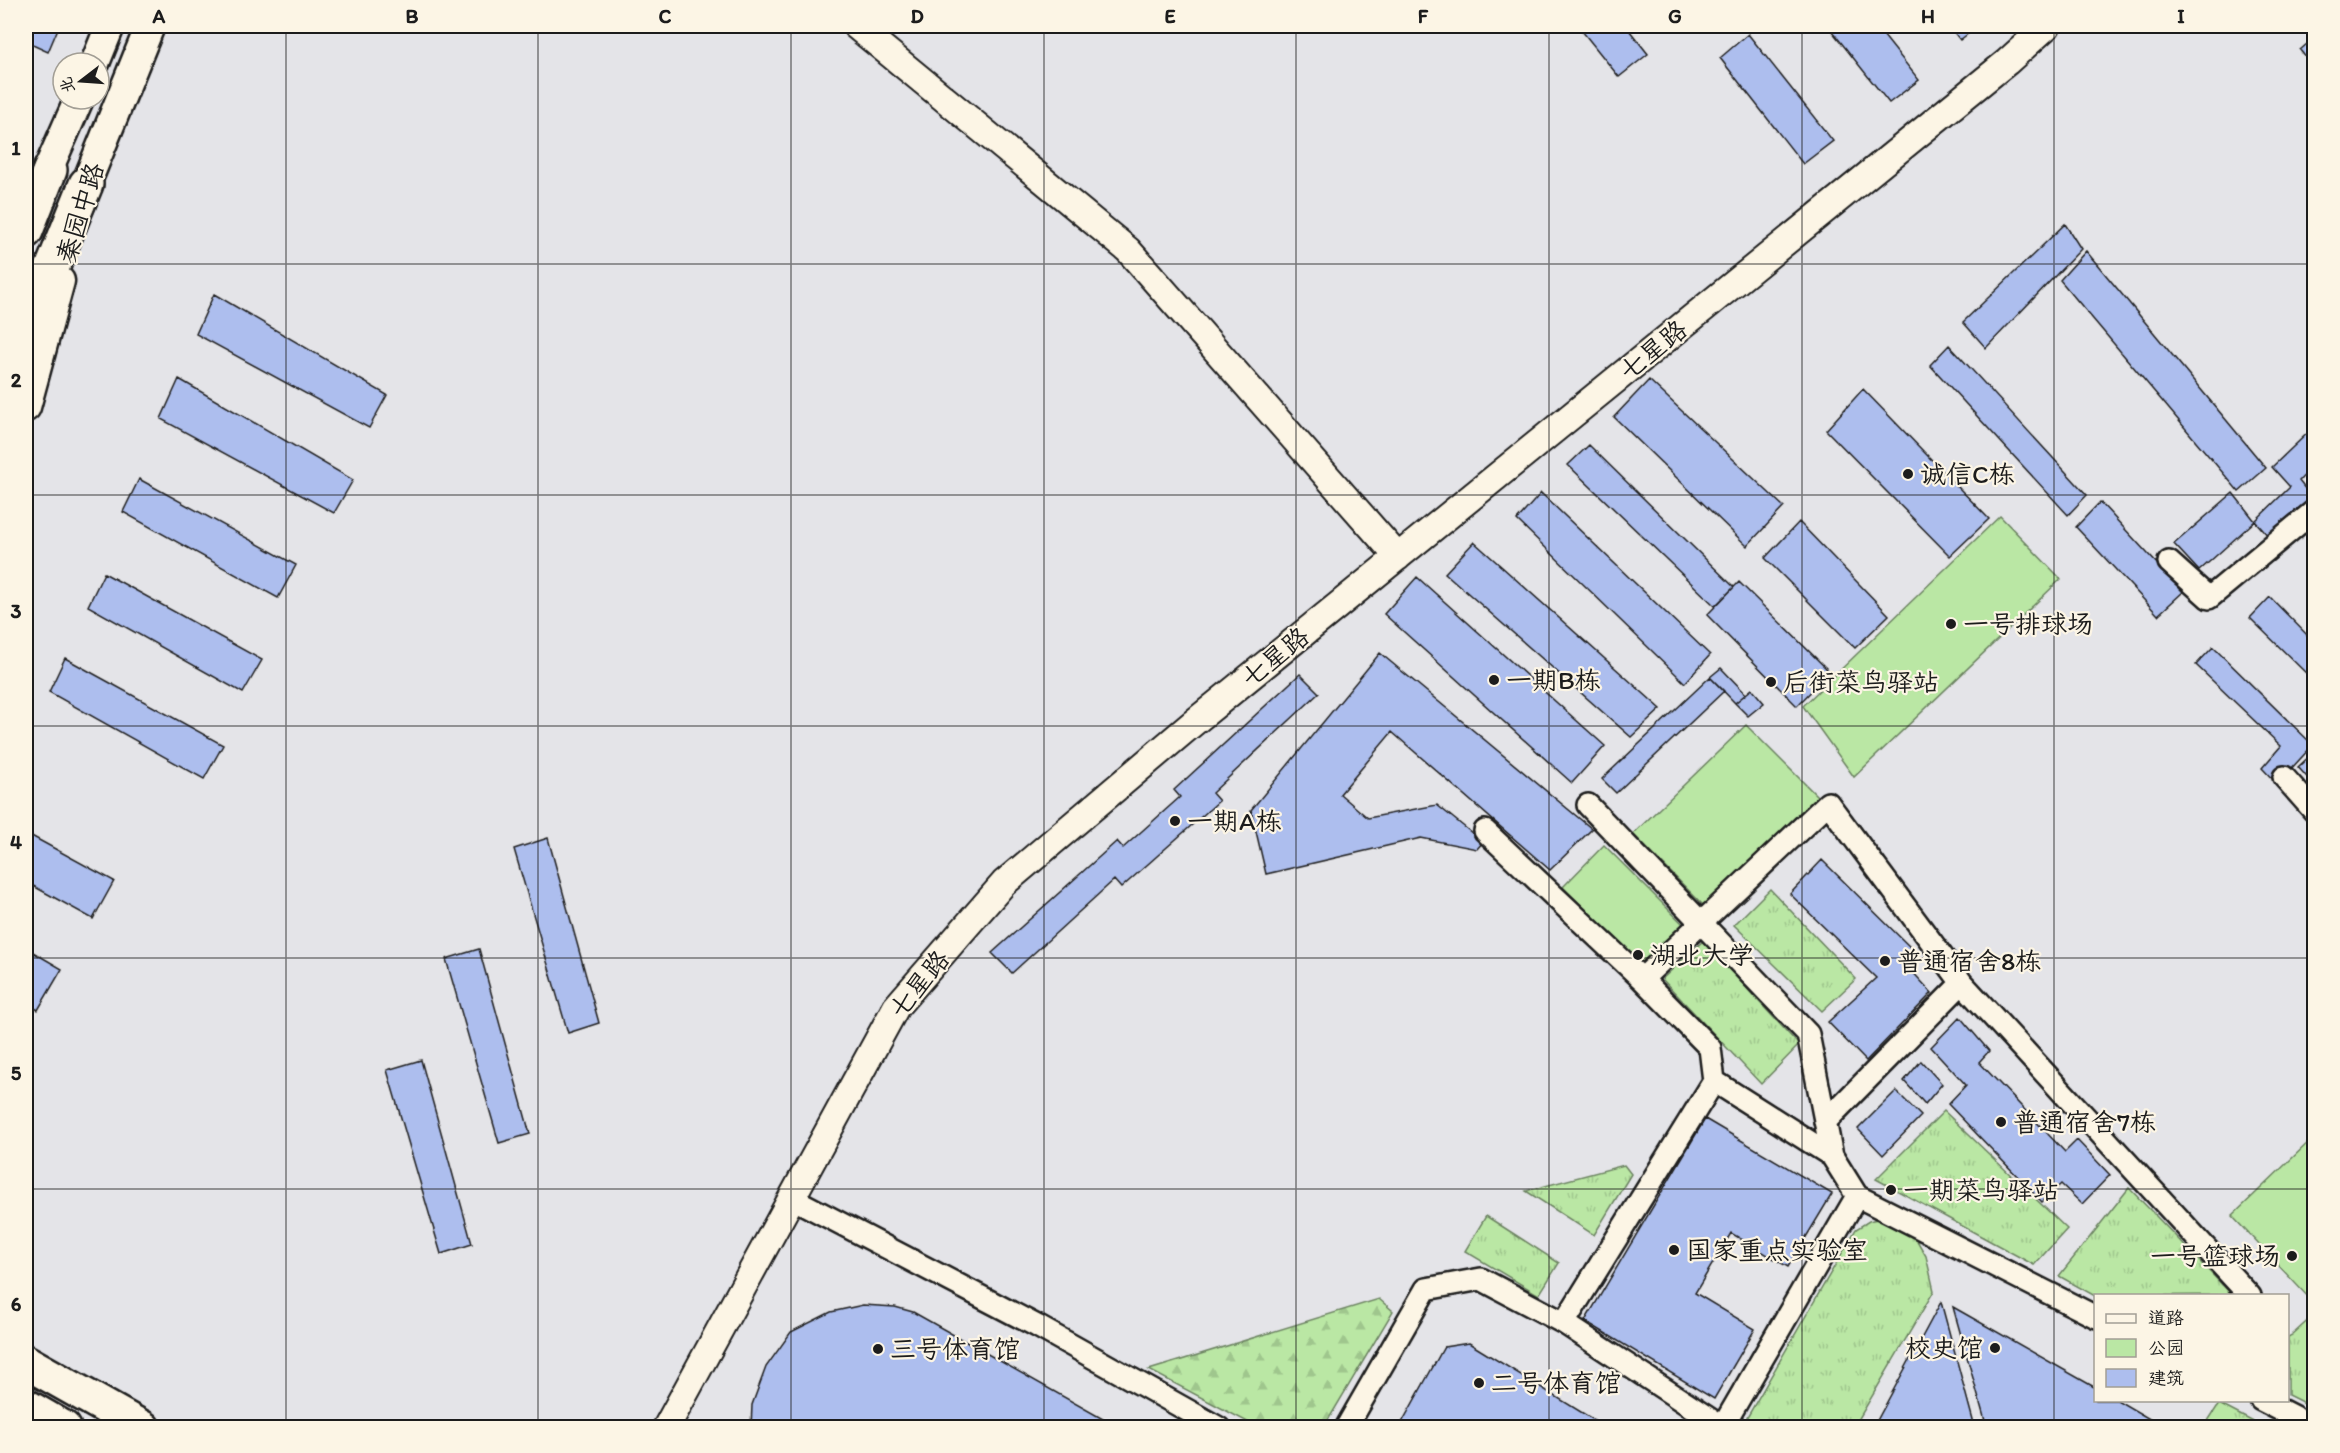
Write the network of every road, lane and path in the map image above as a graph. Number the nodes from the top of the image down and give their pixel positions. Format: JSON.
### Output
{"nodes":[{"id":1,"x":110,"y":26,"type":"edge"},
{"id":2,"x":150,"y":26,"type":"edge"},
{"id":3,"x":856,"y":26,"type":"edge"},
{"id":4,"x":2047,"y":26,"type":"edge"},
{"id":5,"x":99,"y":51,"type":"edge"},
{"id":6,"x":75,"y":111,"type":"edge"},
{"id":7,"x":50,"y":170,"type":"junction"},
{"id":8,"x":86,"y":184,"type":"junction"},
{"id":9,"x":26,"y":216,"type":"edge"},
{"id":10,"x":26,"y":231,"type":"edge"},
{"id":11,"x":26,"y":333,"type":"edge"},
{"id":12,"x":26,"y":406,"type":"edge"},
{"id":13,"x":2314,"y":511,"type":"edge"},
{"id":14,"x":1398,"y":557,"type":"junction"},
{"id":15,"x":2169,"y":562,"type":"dead end"},
{"id":16,"x":2284,"y":777,"type":"dead end"},
{"id":17,"x":1588,"y":805,"type":"dead end"},
{"id":18,"x":2314,"y":811,"type":"edge"},
{"id":19,"x":1485,"y":831,"type":"dead end"},
{"id":20,"x":1701,"y":923,"type":"junction"},
{"id":21,"x":1642,"y":979,"type":"junction"},
{"id":22,"x":1962,"y":983,"type":"junction"},
{"id":23,"x":1714,"y":1081,"type":"junction"},
{"id":24,"x":1825,"y":1122,"type":"junction"},
{"id":25,"x":1832,"y":1156,"type":"junction"},
{"id":26,"x":1857,"y":1196,"type":"junction"},
{"id":27,"x":792,"y":1198,"type":"junction"},
{"id":28,"x":2248,"y":1294,"type":"edge"},
{"id":29,"x":2094,"y":1316,"type":"edge"},
{"id":30,"x":1564,"y":1323,"type":"junction"},
{"id":31,"x":26,"y":1362,"type":"edge"},
{"id":32,"x":26,"y":1380,"type":"edge"},
{"id":33,"x":2264,"y":1402,"type":"edge"},
{"id":34,"x":26,"y":1406,"type":"edge"},
{"id":35,"x":1722,"y":1427,"type":"edge"},
{"id":36,"x":2314,"y":1427,"type":"edge"},
{"id":37,"x":64,"y":1428,"type":"edge"},
{"id":38,"x":110,"y":1428,"type":"edge"},
{"id":39,"x":143,"y":1428,"type":"edge"},
{"id":40,"x":666,"y":1428,"type":"edge"},
{"id":41,"x":1219,"y":1428,"type":"edge"},
{"id":42,"x":1347,"y":1428,"type":"edge"}],
"edges":[{"from":1,"to":5,"type":"main road"},
{"from":2,"to":8,"type":"main road","name":"秦园中路"},
{"from":3,"to":14,"type":"street"},
{"from":4,"to":14,"type":"street","name":"七星路"},
{"from":6,"to":7,"type":"main road","name":"秦园中路"},
{"from":7,"to":9,"type":"main road","name":"秦园中路"},
{"from":7,"to":10,"type":"main road"},
{"from":8,"to":11,"type":"main road"},
{"from":8,"to":12,"type":"main road","name":"秦园中路"},
{"from":13,"to":15,"type":"street"},
{"from":14,"to":27,"type":"street","name":"七星路"},
{"from":16,"to":18,"type":"street"},
{"from":17,"to":20,"type":"street"},
{"from":19,"to":21,"type":"street"},
{"from":20,"to":21,"type":"street"},
{"from":20,"to":22,"type":"street"},
{"from":20,"to":24,"type":"street"},
{"from":21,"to":23,"type":"street"},
{"from":22,"to":24,"type":"street"},
{"from":22,"to":28,"type":"street"},
{"from":23,"to":25,"type":"street"},
{"from":23,"to":30,"type":"street"},
{"from":24,"to":25,"type":"street"},
{"from":25,"to":26,"type":"street"},
{"from":26,"to":29,"type":"street"},
{"from":26,"to":35,"type":"street"},
{"from":27,"to":40,"type":"street","name":"七星路"},
{"from":27,"to":41,"type":"street"},
{"from":30,"to":35,"type":"street"},
{"from":30,"to":42,"type":"street"},
{"from":31,"to":39,"type":"main road"},
{"from":32,"to":38,"type":"main road"},
{"from":33,"to":36,"type":"street"},
{"from":34,"to":37,"type":"main road"}]}
